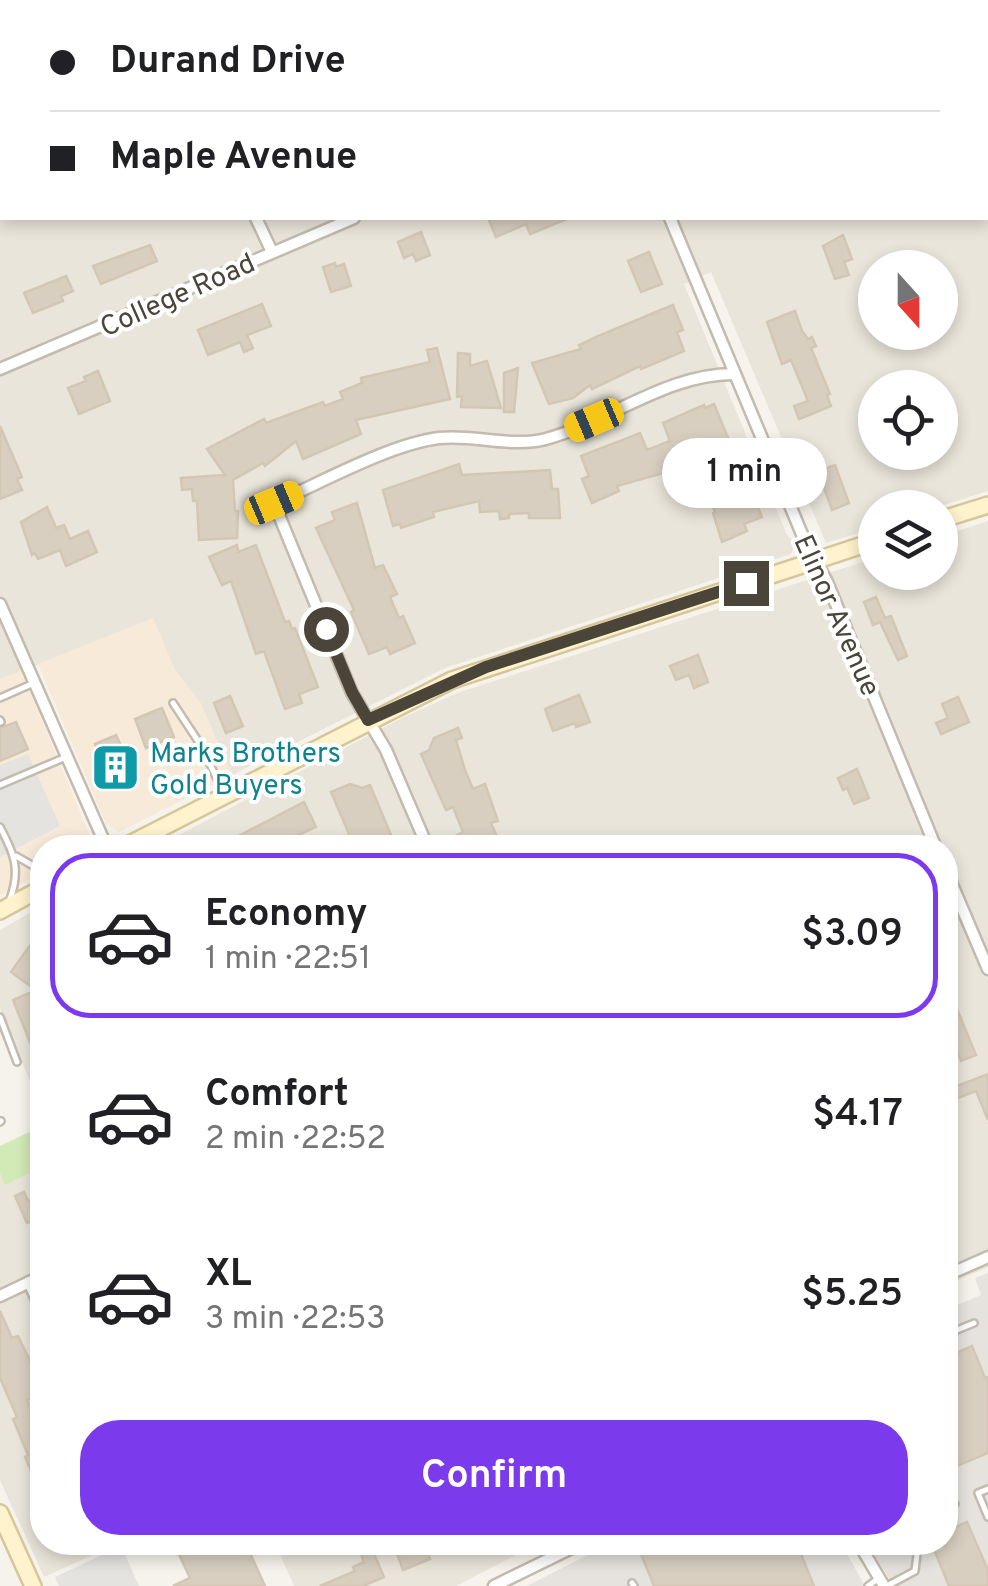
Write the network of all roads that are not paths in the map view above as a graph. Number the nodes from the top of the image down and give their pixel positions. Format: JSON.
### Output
{"nodes":[{"id":1,"x":257,"y":220,"type":"edge"},
{"id":2,"x":349,"y":220,"type":"edge"},
{"id":3,"x":671,"y":220,"type":"edge"},
{"id":4,"x":272,"y":252,"type":"junction"},
{"id":5,"x":0,"y":370,"type":"edge"},
{"id":6,"x":735,"y":374,"type":"junction"},
{"id":7,"x":988,"y":504,"type":"edge"},
{"id":8,"x":958,"y":514,"type":"edge"},
{"id":9,"x":858,"y":546,"type":"edge"},
{"id":10,"x":815,"y":560,"type":"junction"},
{"id":11,"x":0,"y":604,"type":"edge"},
{"id":12,"x":34,"y":683,"type":"junction"},
{"id":13,"x":0,"y":698,"type":"edge"},
{"id":14,"x":173,"y":703,"type":"dead end"},
{"id":15,"x":368,"y":720,"type":"junction"},
{"id":16,"x":66,"y":757,"type":"junction"},
{"id":17,"x":0,"y":785,"type":"edge"},
{"id":18,"x":224,"y":795,"type":"junction"},
{"id":19,"x":0,"y":827,"type":"edge"},
{"id":20,"x":101,"y":835,"type":"edge"},
{"id":21,"x":147,"y":835,"type":"edge"},
{"id":22,"x":422,"y":835,"type":"edge"},
{"id":23,"x":931,"y":835,"type":"edge"},
{"id":24,"x":14,"y":854,"type":"junction"},
{"id":25,"x":30,"y":864,"type":"edge"},
{"id":26,"x":30,"y":894,"type":"edge"},
{"id":27,"x":958,"y":899,"type":"edge"},
{"id":28,"x":3,"y":909,"type":"edge"},
{"id":29,"x":988,"y":970,"type":"edge"},
{"id":30,"x":0,"y":1017,"type":"edge"},
{"id":31,"x":17,"y":1062,"type":"dead end"},
{"id":32,"x":988,"y":1257,"type":"edge"},
{"id":33,"x":958,"y":1270,"type":"edge"},
{"id":34,"x":30,"y":1282,"type":"edge"},
{"id":35,"x":0,"y":1296,"type":"edge"},
{"id":36,"x":974,"y":1323,"type":"dead end"},
{"id":37,"x":958,"y":1330,"type":"edge"},
{"id":38,"x":988,"y":1488,"type":"edge"},
{"id":39,"x":988,"y":1517,"type":"edge"},
{"id":40,"x":2,"y":1521,"type":"edge"},
{"id":41,"x":557,"y":1555,"type":"edge"},
{"id":42,"x":866,"y":1555,"type":"edge"},
{"id":43,"x":917,"y":1555,"type":"edge"},
{"id":44,"x":883,"y":1584,"type":"edge"},
{"id":45,"x":34,"y":1586,"type":"edge"},
{"id":46,"x":494,"y":1586,"type":"edge"},
{"id":47,"x":868,"y":1586,"type":"edge"}],
"edges":[{"from":1,"to":4,"type":"street"},
{"from":2,"to":4,"type":"street","name":"College Road"},
{"from":3,"to":6,"type":"street","name":"Elinor Avenue"},
{"from":4,"to":5,"type":"street","name":"College Road"},
{"from":6,"to":10,"type":"street","name":"Elinor Avenue"},
{"from":6,"to":15,"type":"street"},
{"from":7,"to":8,"type":"main road"},
{"from":9,"to":10,"type":"main road"},
{"from":10,"to":15,"type":"main road"},
{"from":10,"to":23,"type":"street","name":"Elinor Avenue"},
{"from":11,"to":12,"type":"street"},
{"from":12,"to":13,"type":"lane"},
{"from":12,"to":16,"type":"street"},
{"from":14,"to":18,"type":"lane"},
{"from":15,"to":18,"type":"main road"},
{"from":15,"to":22,"type":"street"},
{"from":16,"to":17,"type":"lane"},
{"from":16,"to":20,"type":"street"},
{"from":18,"to":21,"type":"main road"},
{"from":19,"to":24,"type":"lane"},
{"from":24,"to":25,"type":"lane"},
{"from":24,"to":28,"type":"lane"},
{"from":26,"to":28,"type":"main road"},
{"from":27,"to":29,"type":"street"},
{"from":30,"to":31,"type":"lane"},
{"from":32,"to":33,"type":"street"},
{"from":34,"to":35,"type":"street"},
{"from":36,"to":37,"type":"lane"},
{"from":38,"to":39,"type":"lane"},
{"from":40,"to":45,"type":"main road"},
{"from":41,"to":46,"type":"street"},
{"from":42,"to":44,"type":"street"},
{"from":43,"to":44,"type":"lane"},
{"from":44,"to":47,"type":"lane"}]}
